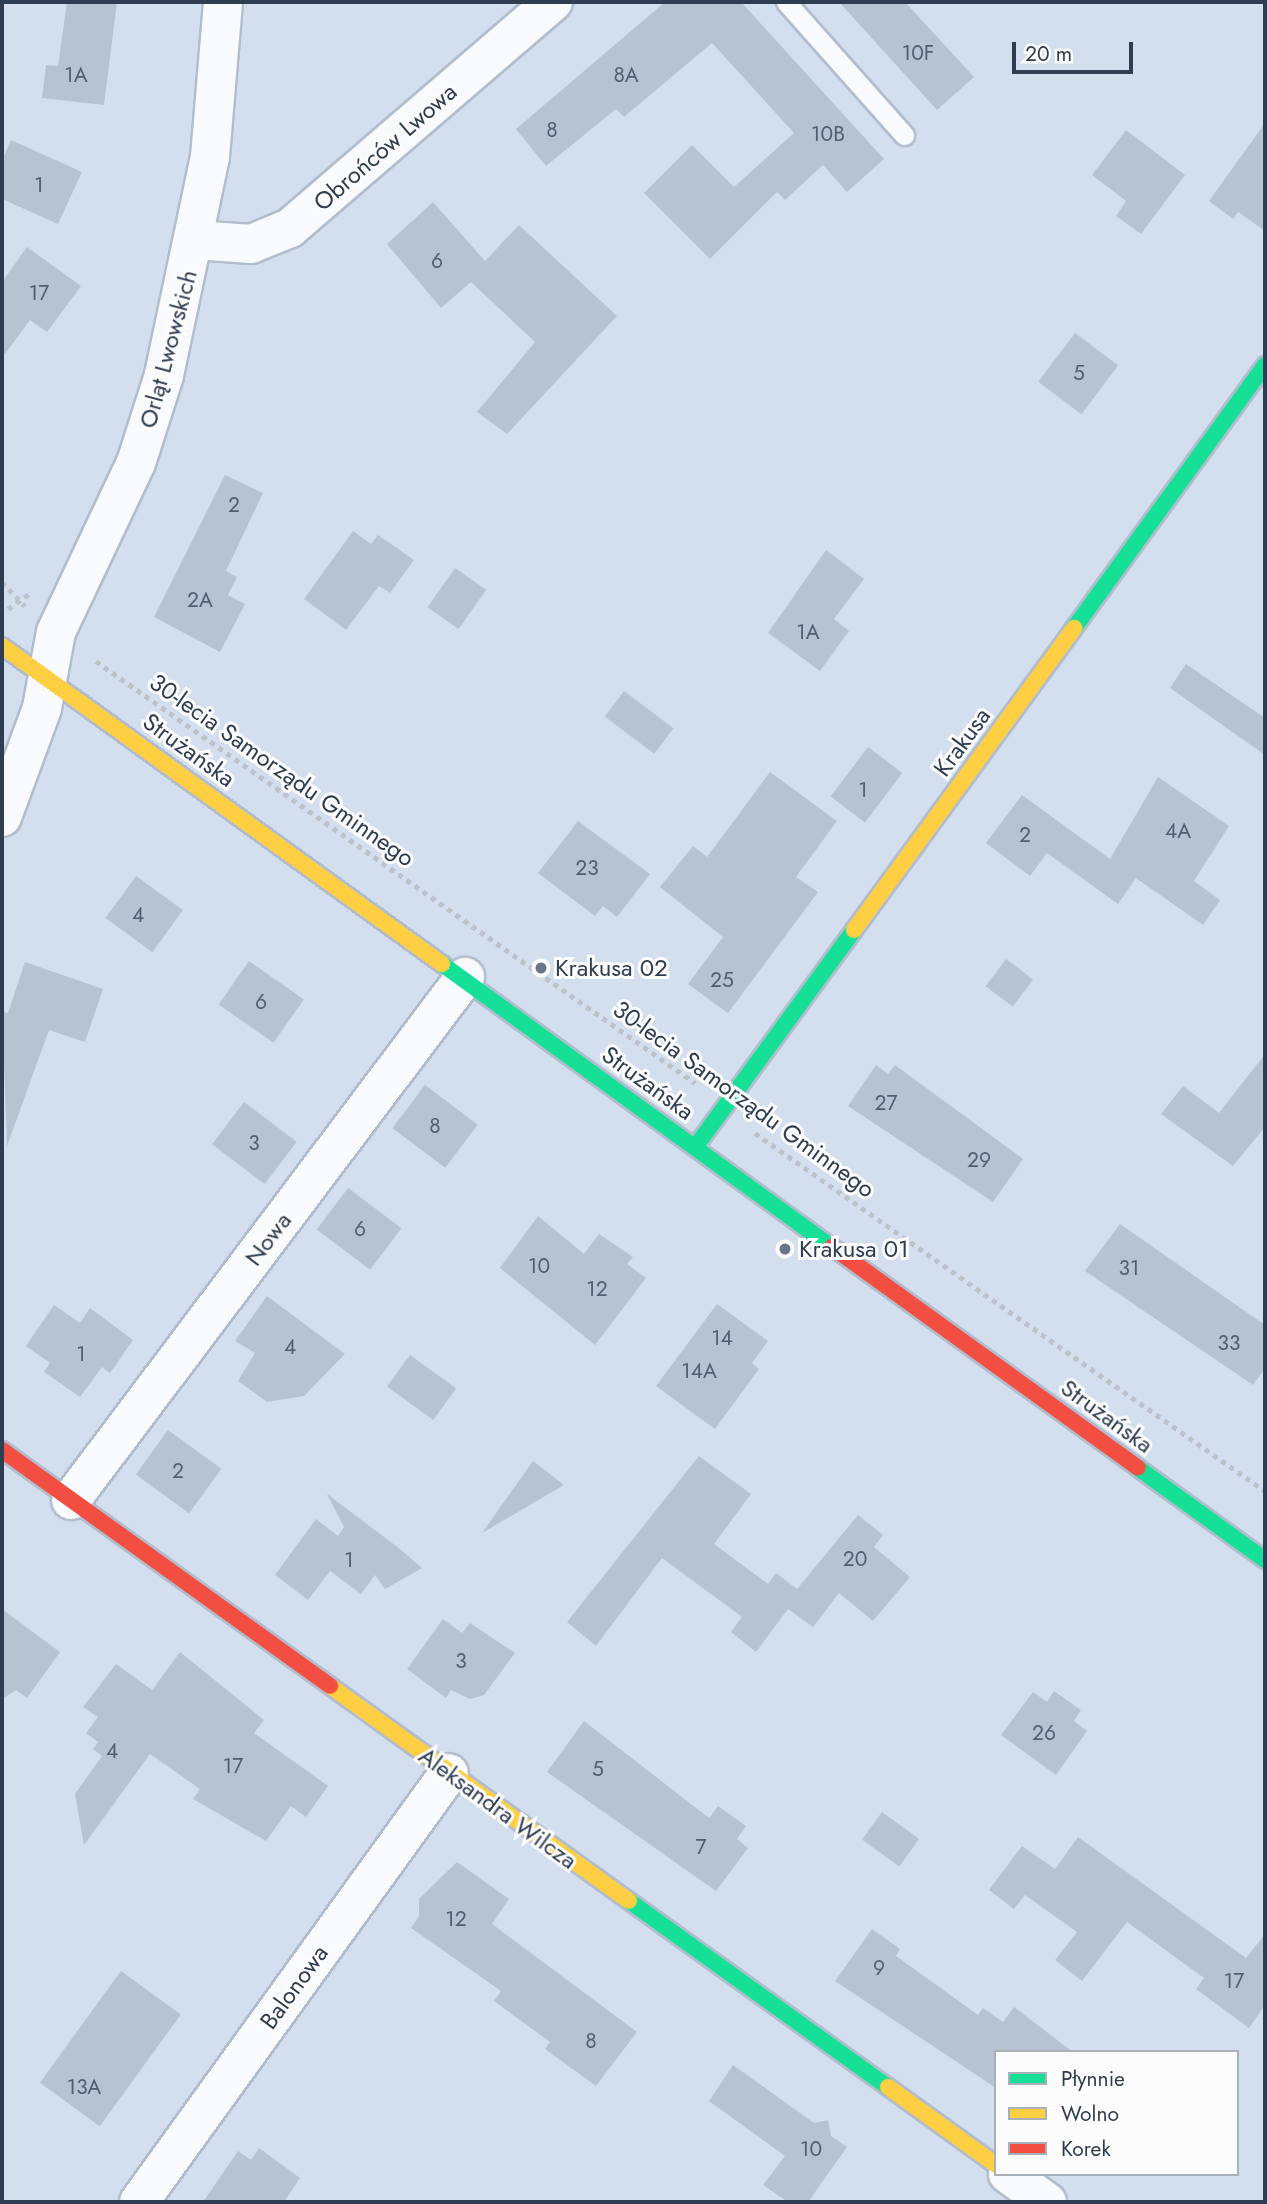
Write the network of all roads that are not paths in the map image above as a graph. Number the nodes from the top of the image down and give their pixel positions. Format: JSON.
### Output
{"nodes":[{"id":1,"x":223,"y":2,"type":"edge"},
{"id":2,"x":553,"y":2,"type":"edge"},
{"id":3,"x":786,"y":2,"type":"edge"},
{"id":4,"x":904,"y":135,"type":"dead end"},
{"id":5,"x":197,"y":240,"type":"junction"},
{"id":6,"x":1265,"y":365,"type":"edge"},
{"id":7,"x":2,"y":646,"type":"edge"},
{"id":8,"x":49,"y":678,"type":"junction"},
{"id":9,"x":2,"y":817,"type":"edge"},
{"id":10,"x":465,"y":977,"type":"junction"},
{"id":11,"x":696,"y":1146,"type":"junction"},
{"id":12,"x":2,"y":1450,"type":"edge"},
{"id":13,"x":71,"y":1500,"type":"junction"},
{"id":14,"x":1265,"y":1560,"type":"edge"},
{"id":15,"x":449,"y":1773,"type":"junction"},
{"id":16,"x":994,"y":2164,"type":"edge"},
{"id":17,"x":1011,"y":2176,"type":"edge"},
{"id":18,"x":139,"y":2202,"type":"edge"},
{"id":19,"x":1047,"y":2202,"type":"edge"}],
"edges":[{"from":1,"to":5,"type":"street","name":"Orląt Lwowskich"},
{"from":2,"to":5,"type":"street","name":"Obrońców Lwowa"},
{"from":3,"to":4,"type":"lane"},
{"from":5,"to":8,"type":"street","name":"Orląt Lwowskich"},
{"from":6,"to":11,"type":"street","name":"Krakusa"},
{"from":7,"to":8,"type":"street","name":"Strużańska"},
{"from":8,"to":9,"type":"street","name":"Orląt Lwowskich"},
{"from":8,"to":10,"type":"street","name":"Strużańska"},
{"from":10,"to":11,"type":"street","name":"Strużańska"},
{"from":10,"to":13,"type":"street","name":"Nowa"},
{"from":11,"to":14,"type":"street","name":"Strużańska"},
{"from":12,"to":13,"type":"street","name":"Aleksandra Wilcza"},
{"from":13,"to":15,"type":"street","name":"Aleksandra Wilcza"},
{"from":15,"to":16,"type":"street","name":"Aleksandra Wilcza"},
{"from":15,"to":18,"type":"street","name":"Balonowa"},
{"from":17,"to":19,"type":"street"}]}
